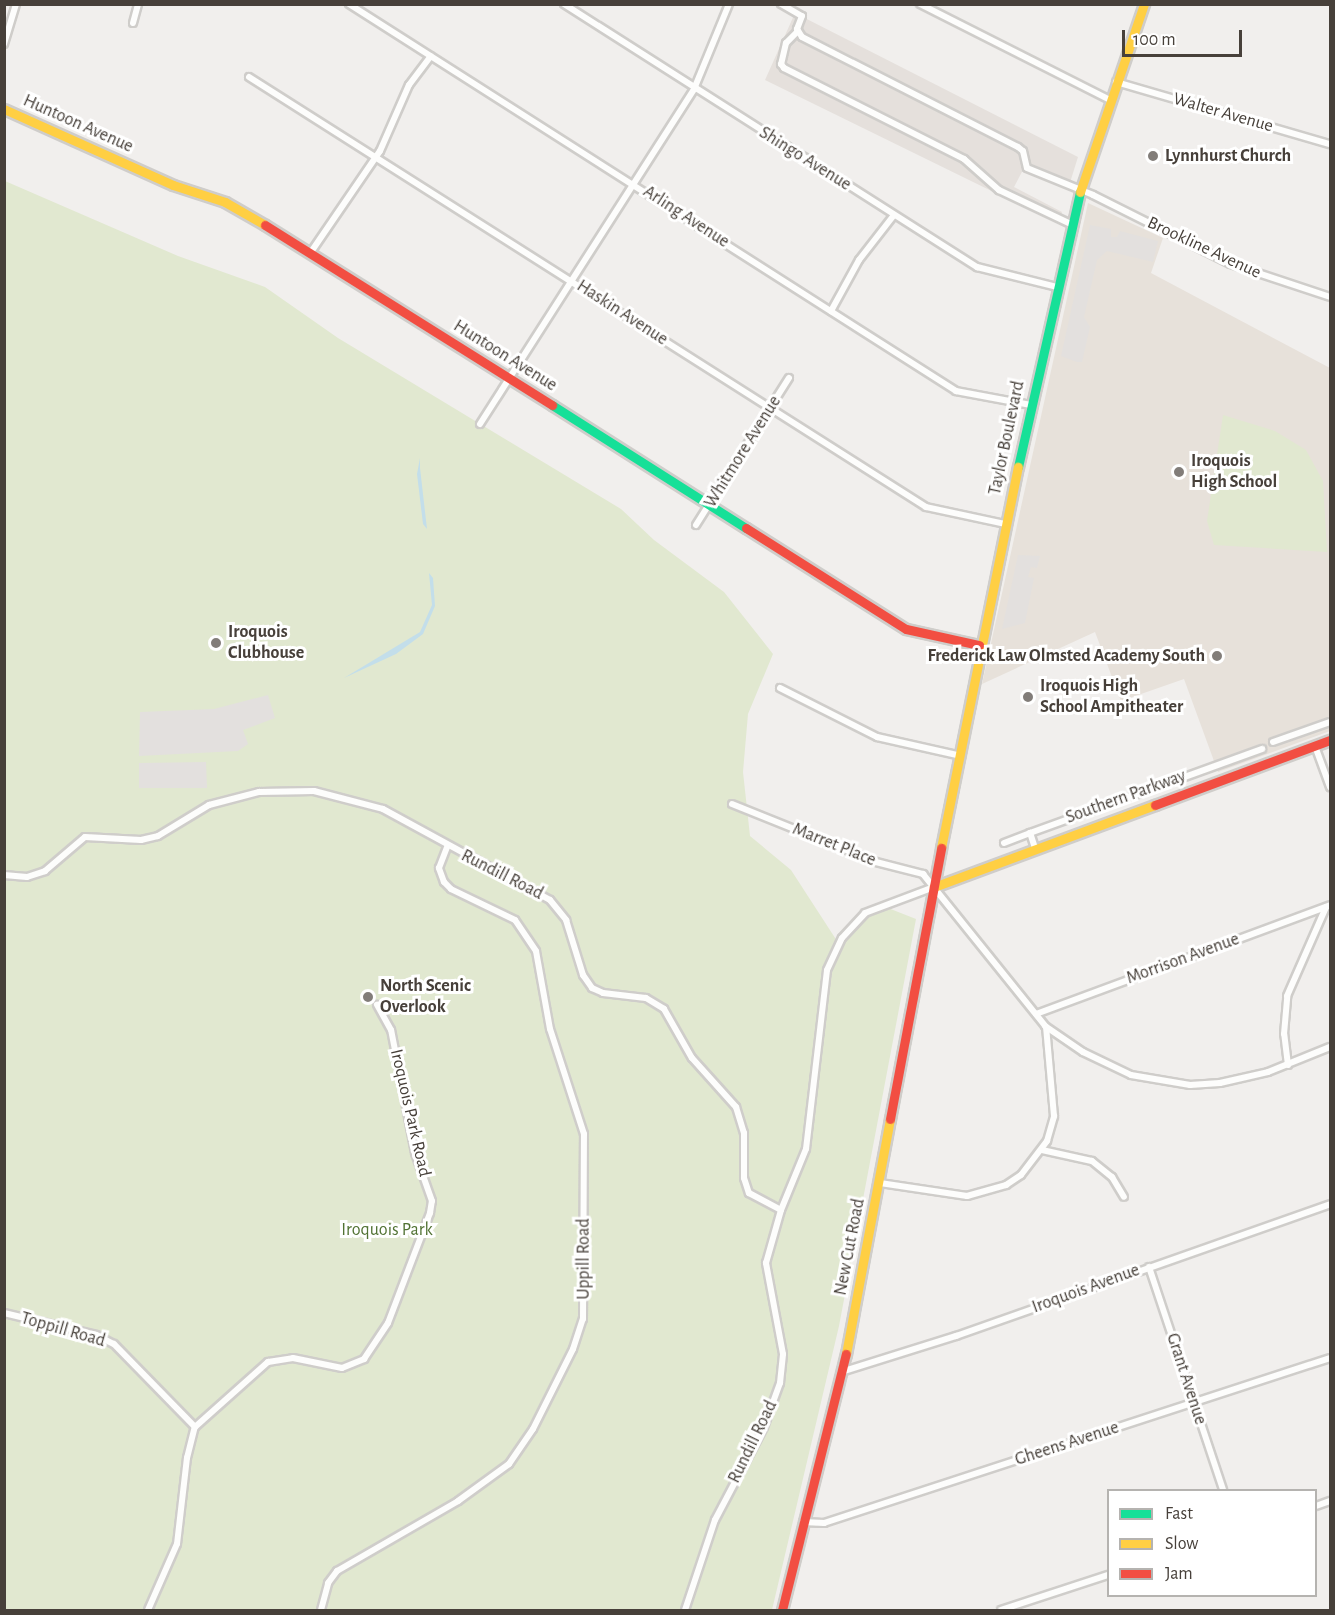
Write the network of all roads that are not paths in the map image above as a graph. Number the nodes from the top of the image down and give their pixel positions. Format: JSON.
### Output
{"nodes":[{"id":1,"x":16,"y":4,"type":"edge"},
{"id":2,"x":138,"y":4,"type":"edge"},
{"id":3,"x":349,"y":4,"type":"edge"},
{"id":4,"x":564,"y":4,"type":"edge"},
{"id":5,"x":729,"y":4,"type":"edge"},
{"id":6,"x":780,"y":4,"type":"edge"},
{"id":7,"x":920,"y":4,"type":"edge"},
{"id":8,"x":1144,"y":4,"type":"edge"},
{"id":9,"x":133,"y":23,"type":"dead end"},
{"id":10,"x":798,"y":31,"type":"junction"},
{"id":11,"x":4,"y":44,"type":"edge"},
{"id":12,"x":431,"y":56,"type":"junction"},
{"id":13,"x":249,"y":77,"type":"dead end"},
{"id":14,"x":1116,"y":82,"type":"junction"},
{"id":15,"x":694,"y":89,"type":"junction"},
{"id":16,"x":1110,"y":100,"type":"junction"},
{"id":17,"x":4,"y":109,"type":"edge"},
{"id":18,"x":1330,"y":144,"type":"edge"},
{"id":19,"x":376,"y":156,"type":"junction"},
{"id":20,"x":633,"y":183,"type":"junction"},
{"id":21,"x":1080,"y":191,"type":"junction"},
{"id":22,"x":894,"y":215,"type":"junction"},
{"id":23,"x":1071,"y":224,"type":"junction"},
{"id":24,"x":311,"y":252,"type":"junction"},
{"id":25,"x":574,"y":282,"type":"junction"},
{"id":26,"x":1057,"y":287,"type":"junction"},
{"id":27,"x":1330,"y":297,"type":"edge"},
{"id":28,"x":831,"y":310,"type":"junction"},
{"id":29,"x":789,"y":378,"type":"dead end"},
{"id":30,"x":511,"y":379,"type":"junction"},
{"id":31,"x":1031,"y":405,"type":"junction"},
{"id":32,"x":771,"y":408,"type":"junction"},
{"id":33,"x":480,"y":424,"type":"dead end"},
{"id":34,"x":709,"y":505,"type":"junction"},
{"id":35,"x":1005,"y":524,"type":"junction"},
{"id":36,"x":696,"y":525,"type":"dead end"},
{"id":37,"x":979,"y":645,"type":"junction"},
{"id":38,"x":780,"y":688,"type":"dead end"},
{"id":39,"x":1330,"y":722,"type":"edge"},
{"id":40,"x":1330,"y":740,"type":"edge"},
{"id":41,"x":1273,"y":742,"type":"dead end"},
{"id":42,"x":1315,"y":746,"type":"junction"},
{"id":43,"x":1262,"y":749,"type":"dead end"},
{"id":44,"x":957,"y":755,"type":"junction"},
{"id":45,"x":1241,"y":756,"type":"junction"},
{"id":46,"x":1247,"y":771,"type":"junction"},
{"id":47,"x":1330,"y":787,"type":"edge"},
{"id":48,"x":732,"y":804,"type":"dead end"},
{"id":49,"x":1030,"y":833,"type":"junction"},
{"id":50,"x":1004,"y":843,"type":"dead end"},
{"id":51,"x":447,"y":847,"type":"junction"},
{"id":52,"x":1035,"y":848,"type":"junction"},
{"id":53,"x":4,"y":874,"type":"edge"},
{"id":54,"x":934,"y":887,"type":"junction"},
{"id":55,"x":1328,"y":906,"type":"edge"},
{"id":56,"x":377,"y":1005,"type":"dead end"},
{"id":57,"x":1036,"y":1014,"type":"junction"},
{"id":58,"x":1046,"y":1027,"type":"junction"},
{"id":59,"x":1330,"y":1047,"type":"edge"},
{"id":60,"x":1288,"y":1065,"type":"junction"},
{"id":61,"x":1042,"y":1150,"type":"junction"},
{"id":62,"x":880,"y":1183,"type":"junction"},
{"id":63,"x":1124,"y":1197,"type":"dead end"},
{"id":64,"x":1330,"y":1204,"type":"edge"},
{"id":65,"x":781,"y":1210,"type":"junction"},
{"id":66,"x":1149,"y":1267,"type":"junction"},
{"id":67,"x":4,"y":1313,"type":"edge"},
{"id":68,"x":1330,"y":1358,"type":"edge"},
{"id":69,"x":841,"y":1372,"type":"junction"},
{"id":70,"x":1194,"y":1402,"type":"junction"},
{"id":71,"x":195,"y":1427,"type":"junction"},
{"id":72,"x":1222,"y":1489,"type":"edge"},
{"id":73,"x":803,"y":1522,"type":"junction"},
{"id":74,"x":1107,"y":1575,"type":"edge"},
{"id":75,"x":148,"y":1611,"type":"edge"},
{"id":76,"x":321,"y":1611,"type":"edge"},
{"id":77,"x":685,"y":1611,"type":"edge"},
{"id":78,"x":782,"y":1611,"type":"edge"},
{"id":79,"x":1001,"y":1611,"type":"edge"}],
"edges":[{"from":1,"to":11,"type":"street"},
{"from":2,"to":9,"type":"street"},
{"from":3,"to":12,"type":"street","name":"Arling Avenue"},
{"from":4,"to":15,"type":"street","name":"Shingo Avenue"},
{"from":5,"to":15,"type":"street"},
{"from":6,"to":10,"type":"street"},
{"from":7,"to":16,"type":"street"},
{"from":8,"to":14,"type":"main road","name":"Taylor Boulevard"},
{"from":10,"to":21,"type":"street","name":"Brookline Avenue"},
{"from":10,"to":23,"type":"street"},
{"from":12,"to":19,"type":"street"},
{"from":12,"to":20,"type":"street","name":"Arling Avenue"},
{"from":13,"to":19,"type":"street","name":"Haskin Avenue"},
{"from":14,"to":16,"type":"main road","name":"Taylor Boulevard"},
{"from":14,"to":18,"type":"street","name":"Walter Avenue"},
{"from":15,"to":20,"type":"street"},
{"from":15,"to":22,"type":"street","name":"Shingo Avenue"},
{"from":16,"to":21,"type":"main road","name":"Taylor Boulevard"},
{"from":17,"to":24,"type":"main road","name":"Huntoon Avenue"},
{"from":19,"to":24,"type":"street"},
{"from":19,"to":25,"type":"street","name":"Haskin Avenue"},
{"from":20,"to":25,"type":"street"},
{"from":20,"to":28,"type":"street","name":"Arling Avenue"},
{"from":21,"to":23,"type":"main road","name":"Taylor Boulevard"},
{"from":21,"to":27,"type":"street","name":"Brookline Avenue"},
{"from":22,"to":26,"type":"street","name":"Shingo Avenue"},
{"from":22,"to":28,"type":"street"},
{"from":23,"to":26,"type":"main road","name":"Taylor Boulevard"},
{"from":24,"to":30,"type":"main road","name":"Huntoon Avenue"},
{"from":25,"to":30,"type":"street"},
{"from":25,"to":32,"type":"street","name":"Haskin Avenue"},
{"from":26,"to":31,"type":"main road","name":"Taylor Boulevard"},
{"from":28,"to":31,"type":"street","name":"Arling Avenue"},
{"from":29,"to":32,"type":"street","name":"Whitmore Avenue"},
{"from":30,"to":33,"type":"street"},
{"from":30,"to":34,"type":"main road","name":"Huntoon Avenue"},
{"from":31,"to":35,"type":"main road","name":"Taylor Boulevard"},
{"from":32,"to":34,"type":"street","name":"Whitmore Avenue"},
{"from":32,"to":35,"type":"street","name":"Haskin Avenue"},
{"from":34,"to":36,"type":"street","name":"Whitmore Avenue"},
{"from":34,"to":37,"type":"main road","name":"Huntoon Avenue"},
{"from":35,"to":37,"type":"main road","name":"Taylor Boulevard"},
{"from":37,"to":44,"type":"main road","name":"Taylor Boulevard"},
{"from":38,"to":44,"type":"street"},
{"from":39,"to":41,"type":"street"},
{"from":40,"to":42,"type":"main road","name":"Southern Parkway"},
{"from":42,"to":46,"type":"main road","name":"Southern Parkway"},
{"from":42,"to":47,"type":"street"},
{"from":43,"to":45,"type":"street"},
{"from":44,"to":54,"type":"main road","name":"Taylor Boulevard"},
{"from":45,"to":46,"type":"street"},
{"from":45,"to":49,"type":"street"},
{"from":46,"to":52,"type":"main road","name":"Southern Parkway"},
{"from":48,"to":54,"type":"street","name":"Marret Place"},
{"from":49,"to":50,"type":"street"},
{"from":49,"to":52,"type":"street"},
{"from":51,"to":53,"type":"street","name":"Rundill Road"},
{"from":51,"to":65,"type":"street","name":"Rundill Road"},
{"from":51,"to":76,"type":"street","name":"Uppill Road"},
{"from":52,"to":54,"type":"main road","name":"Southern Parkway"},
{"from":54,"to":57,"type":"street"},
{"from":54,"to":62,"type":"main road","name":"New Cut Road"},
{"from":54,"to":65,"type":"street"},
{"from":55,"to":57,"type":"street","name":"Morrison Avenue"},
{"from":55,"to":60,"type":"street"},
{"from":56,"to":71,"type":"street","name":"Iroquois Park Road"},
{"from":57,"to":58,"type":"street"},
{"from":58,"to":60,"type":"street"},
{"from":58,"to":61,"type":"street"},
{"from":59,"to":60,"type":"street"},
{"from":61,"to":62,"type":"street"},
{"from":61,"to":63,"type":"street"},
{"from":62,"to":69,"type":"main road","name":"New Cut Road"},
{"from":64,"to":66,"type":"street","name":"Iroquois Avenue"},
{"from":65,"to":77,"type":"street","name":"Rundill Road"},
{"from":66,"to":69,"type":"street","name":"Iroquois Avenue"},
{"from":66,"to":70,"type":"street","name":"Grant Avenue"},
{"from":67,"to":71,"type":"street","name":"Toppill Road"},
{"from":68,"to":70,"type":"street","name":"Gheens Avenue"},
{"from":69,"to":73,"type":"main road","name":"New Cut Road"},
{"from":70,"to":72,"type":"street","name":"Grant Avenue"},
{"from":70,"to":73,"type":"street","name":"Gheens Avenue"},
{"from":71,"to":75,"type":"street"},
{"from":73,"to":78,"type":"main road","name":"New Cut Road"},
{"from":74,"to":79,"type":"street"}]}
